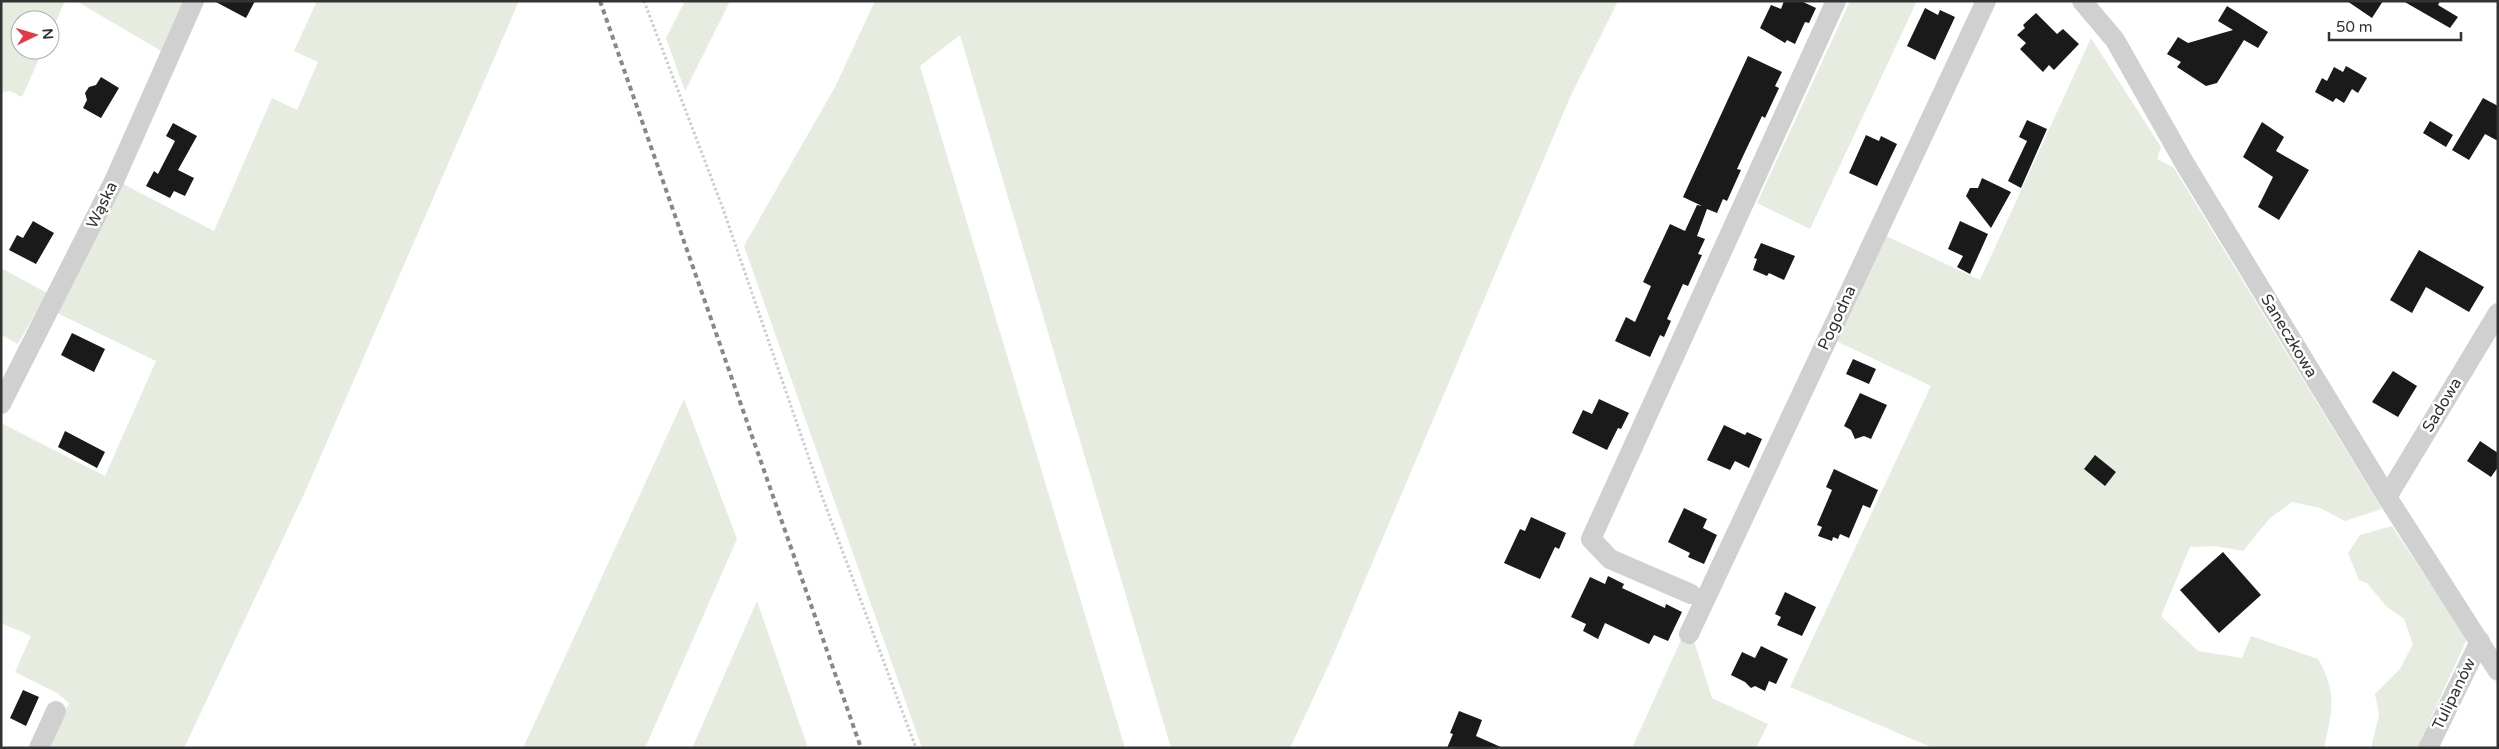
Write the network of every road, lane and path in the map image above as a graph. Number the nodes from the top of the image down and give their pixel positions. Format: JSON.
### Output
{"nodes":[{"id":1,"x":194,"y":1,"type":"edge"},
{"id":2,"x":644,"y":1,"type":"edge"},
{"id":3,"x":1836,"y":1,"type":"edge"},
{"id":4,"x":1986,"y":1,"type":"edge"},
{"id":5,"x":2082,"y":1,"type":"edge"},
{"id":6,"x":2498,"y":313,"type":"edge"},
{"id":7,"x":1,"y":404,"type":"edge"},
{"id":8,"x":2387,"y":497,"type":"junction"},
{"id":9,"x":1691,"y":594,"type":"dead end"},
{"id":10,"x":1689,"y":634,"type":"dead end"},
{"id":11,"x":2480,"y":641,"type":"junction"},
{"id":12,"x":2498,"y":671,"type":"edge"},
{"id":13,"x":56,"y":710,"type":"dead end"},
{"id":14,"x":39,"y":748,"type":"edge"},
{"id":15,"x":916,"y":748,"type":"edge"},
{"id":16,"x":2428,"y":748,"type":"edge"}],
"edges":[{"from":1,"to":7,"type":"street","name":"Wąska"},
{"from":2,"to":15,"type":"path"},
{"from":3,"to":9,"type":"street"},
{"from":4,"to":10,"type":"street","name":"Pogodna"},
{"from":5,"to":8,"type":"street","name":"Saneczkowa"},
{"from":6,"to":8,"type":"street","name":"Sadowa"},
{"from":8,"to":11,"type":"street","name":"Saneczkowa"},
{"from":11,"to":12,"type":"street","name":"Saneczkowa"},
{"from":11,"to":16,"type":"street","name":"Tulipanów"},
{"from":13,"to":14,"type":"street"}]}
